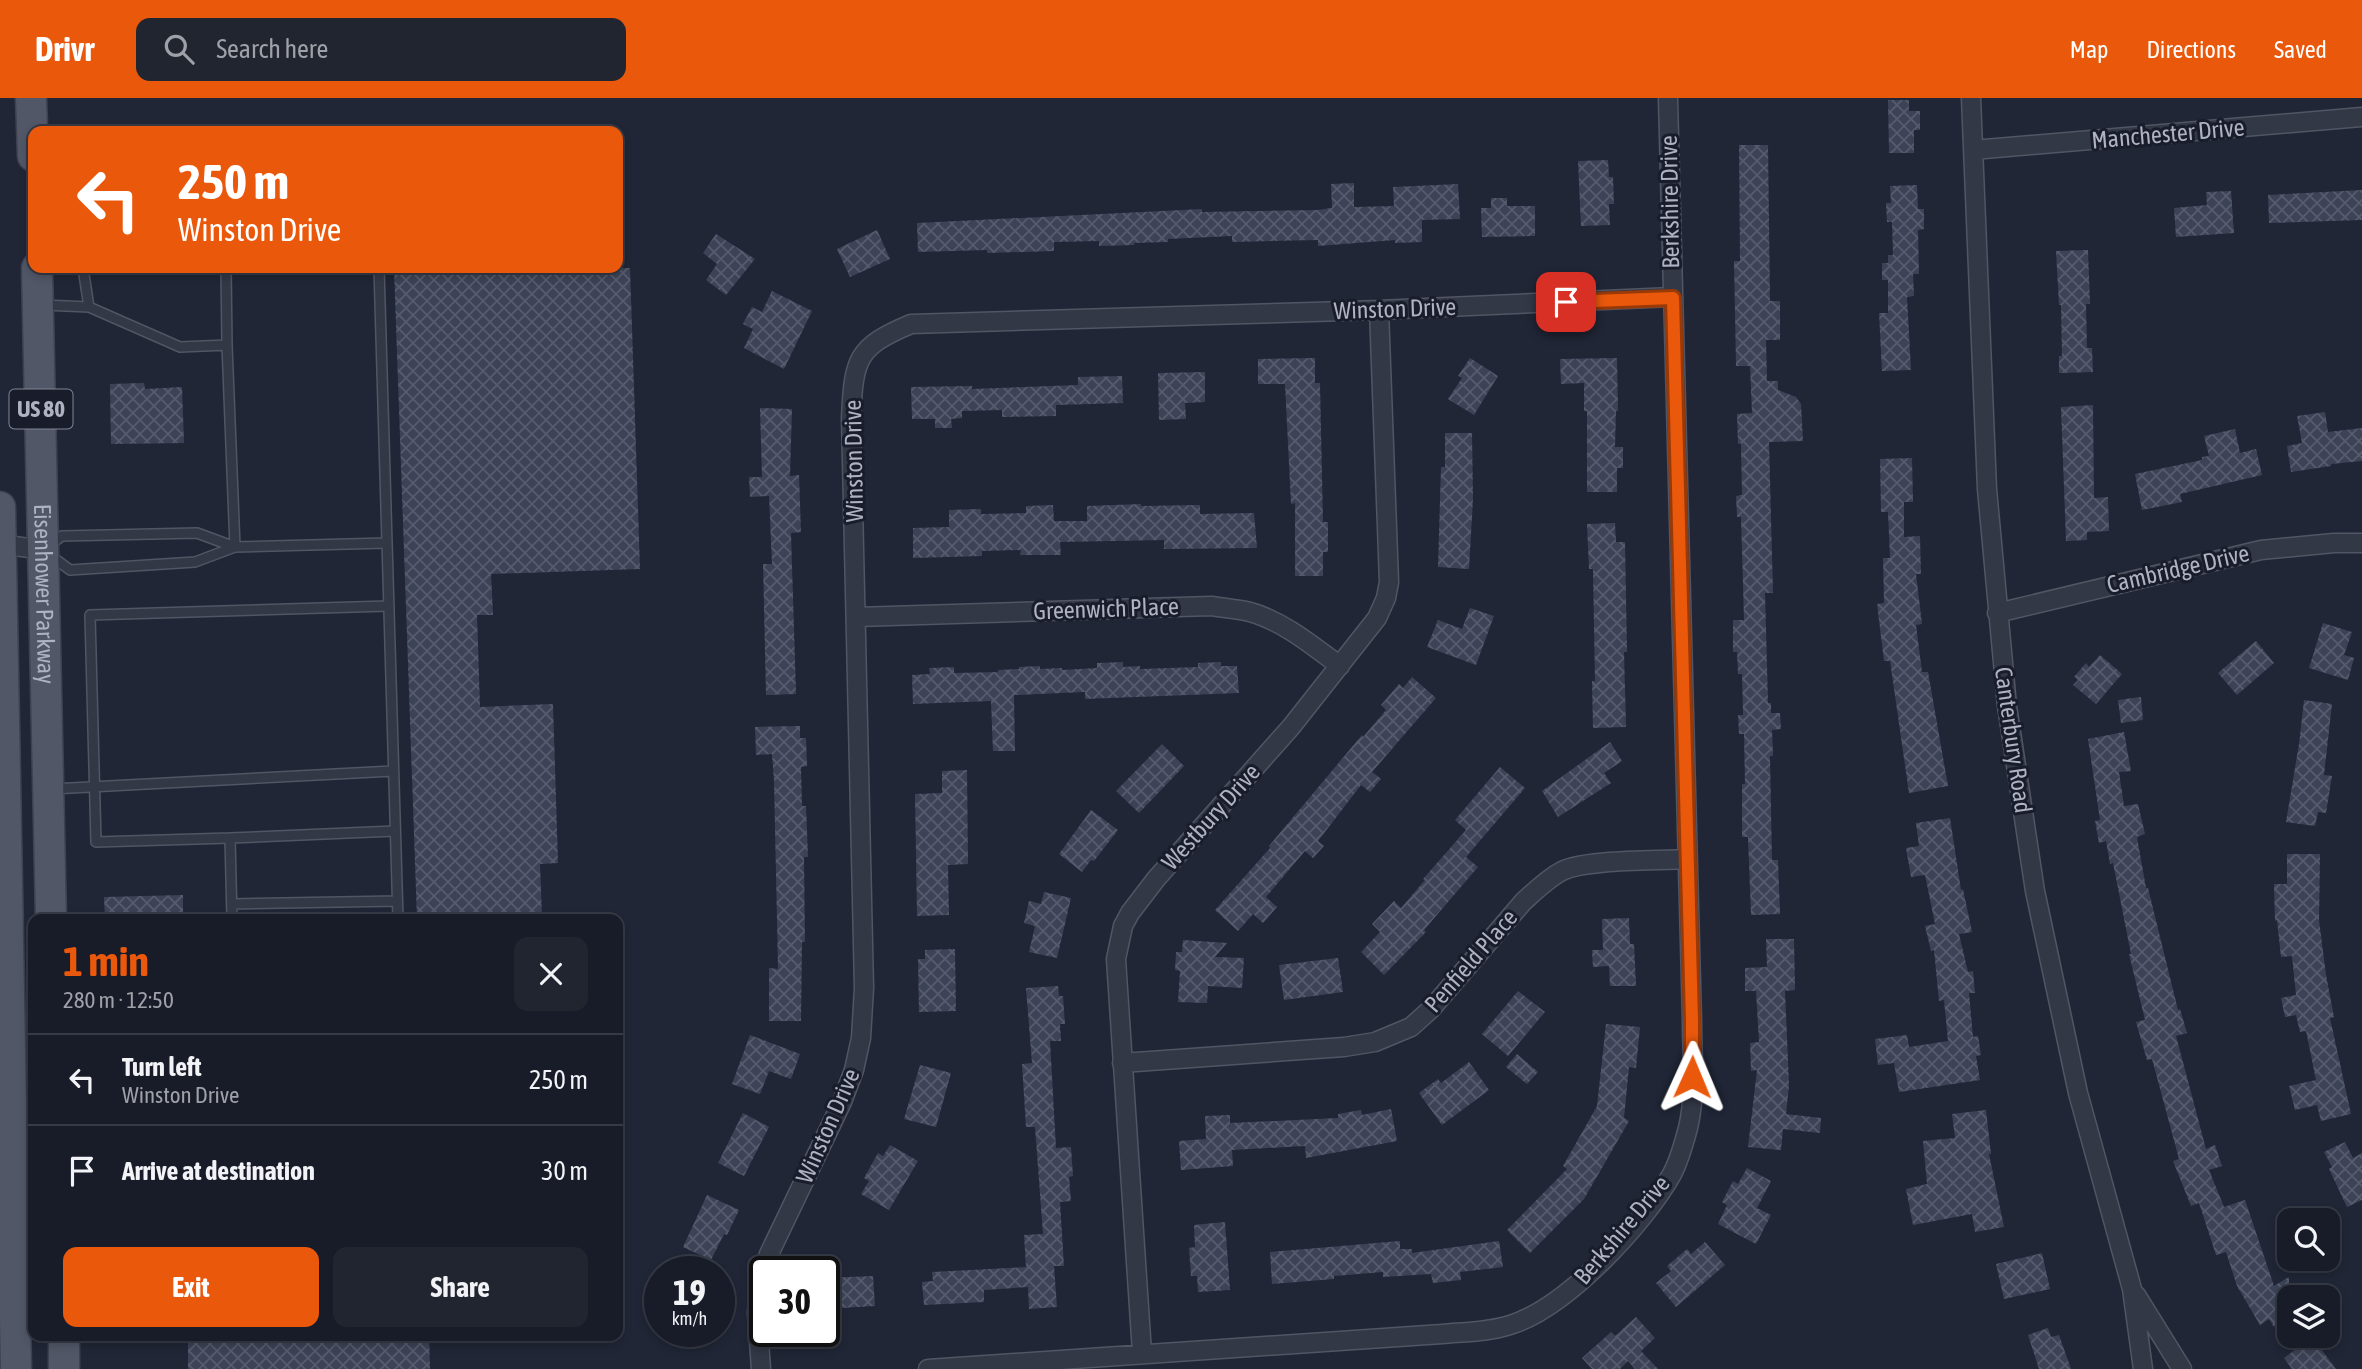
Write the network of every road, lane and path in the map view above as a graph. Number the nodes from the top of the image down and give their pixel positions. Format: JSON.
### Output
{"nodes":[{"id":1,"x":32,"y":98,"type":"edge"},
{"id":2,"x":1668,"y":98,"type":"edge"},
{"id":3,"x":1971,"y":98,"type":"edge"},
{"id":4,"x":2362,"y":117,"type":"edge"},
{"id":5,"x":32,"y":126,"type":"edge"},
{"id":6,"x":1973,"y":150,"type":"junction"},
{"id":7,"x":37,"y":273,"type":"edge"},
{"id":8,"x":84,"y":273,"type":"edge"},
{"id":9,"x":226,"y":273,"type":"edge"},
{"id":10,"x":379,"y":273,"type":"edge"},
{"id":11,"x":1673,"y":298,"type":"junction"},
{"id":12,"x":38,"y":305,"type":"junction"},
{"id":13,"x":89,"y":307,"type":"junction"},
{"id":14,"x":1379,"y":310,"type":"junction"},
{"id":15,"x":227,"y":345,"type":"junction"},
{"id":16,"x":0,"y":507,"type":"edge"},
{"id":17,"x":386,"y":543,"type":"junction"},
{"id":18,"x":2362,"y":543,"type":"edge"},
{"id":19,"x":1,"y":544,"type":"edge"},
{"id":20,"x":235,"y":547,"type":"junction"},
{"id":21,"x":43,"y":550,"type":"junction"},
{"id":22,"x":388,"y":606,"type":"junction"},
{"id":23,"x":1997,"y":613,"type":"junction"},
{"id":24,"x":857,"y":617,"type":"junction"},
{"id":25,"x":1340,"y":666,"type":"junction"},
{"id":26,"x":393,"y":771,"type":"junction"},
{"id":27,"x":94,"y":788,"type":"junction"},
{"id":28,"x":47,"y":789,"type":"junction"},
{"id":29,"x":395,"y":831,"type":"junction"},
{"id":30,"x":230,"y":838,"type":"junction"},
{"id":31,"x":1687,"y":859,"type":"junction"},
{"id":32,"x":397,"y":901,"type":"junction"},
{"id":33,"x":232,"y":904,"type":"junction"},
{"id":34,"x":51,"y":914,"type":"edge"},
{"id":35,"x":232,"y":914,"type":"edge"},
{"id":36,"x":398,"y":914,"type":"edge"},
{"id":37,"x":1122,"y":1063,"type":"junction"},
{"id":38,"x":5,"y":1071,"type":"edge"},
{"id":39,"x":2132,"y":1289,"type":"junction"},
{"id":40,"x":64,"y":1341,"type":"edge"},
{"id":41,"x":1142,"y":1353,"type":"junction"},
{"id":42,"x":16,"y":1369,"type":"edge"},
{"id":43,"x":64,"y":1369,"type":"edge"},
{"id":44,"x":761,"y":1369,"type":"edge"},
{"id":45,"x":928,"y":1369,"type":"edge"},
{"id":46,"x":2143,"y":1369,"type":"edge"},
{"id":47,"x":2182,"y":1369,"type":"edge"}],
"edges":[{"from":1,"to":5,"type":"main road"},
{"from":2,"to":11,"type":"street","name":"Berkshire Drive"},
{"from":3,"to":6,"type":"street","name":"Canterbury Road"},
{"from":4,"to":6,"type":"street","name":"Manchester Drive"},
{"from":6,"to":23,"type":"street","name":"Canterbury Road"},
{"from":7,"to":12,"type":"main road","name":"Eisenhower Parkway","number":"US 80"},
{"from":8,"to":13,"type":"lane"},
{"from":9,"to":15,"type":"lane"},
{"from":10,"to":17,"type":"lane"},
{"from":11,"to":14,"type":"street","name":"Winston Drive"},
{"from":11,"to":31,"type":"street","name":"Berkshire Drive"},
{"from":12,"to":13,"type":"lane"},
{"from":12,"to":21,"type":"main road","name":"Eisenhower Parkway","number":"US 80"},
{"from":13,"to":15,"type":"lane"},
{"from":14,"to":24,"type":"street","name":"Winston Drive"},
{"from":14,"to":25,"type":"street","name":"Westbury Drive"},
{"from":15,"to":20,"type":"lane"},
{"from":16,"to":19,"type":"main road","name":"Eisenhower Parkway"},
{"from":17,"to":20,"type":"lane"},
{"from":17,"to":22,"type":"lane"},
{"from":18,"to":23,"type":"street","name":"Cambridge Drive"},
{"from":19,"to":21,"type":"street"},
{"from":19,"to":38,"type":"main road","name":"Eisenhower Parkway"},
{"from":20,"to":21,"type":"lane"},
{"from":20,"to":21,"type":"lane"},
{"from":21,"to":28,"type":"main road","name":"Eisenhower Parkway","number":"US 80"},
{"from":22,"to":26,"type":"lane"},
{"from":22,"to":27,"type":"lane"},
{"from":23,"to":39,"type":"street","name":"Canterbury Road"},
{"from":24,"to":25,"type":"street","name":"Greenwich Place"},
{"from":24,"to":44,"type":"street","name":"Winston Drive"},
{"from":25,"to":37,"type":"street","name":"Westbury Drive"},
{"from":26,"to":27,"type":"lane"},
{"from":26,"to":29,"type":"lane"},
{"from":27,"to":28,"type":"lane"},
{"from":27,"to":30,"type":"lane"},
{"from":28,"to":34,"type":"main road","name":"Eisenhower Parkway","number":"US 80"},
{"from":29,"to":30,"type":"lane"},
{"from":29,"to":32,"type":"lane"},
{"from":30,"to":33,"type":"lane"},
{"from":31,"to":37,"type":"street","name":"Penfield Place"},
{"from":31,"to":41,"type":"street","name":"Berkshire Drive"},
{"from":32,"to":33,"type":"lane"},
{"from":32,"to":36,"type":"lane"},
{"from":33,"to":35,"type":"lane"},
{"from":37,"to":41,"type":"street","name":"Westbury Drive"},
{"from":38,"to":42,"type":"main road","name":"Eisenhower Parkway"},
{"from":39,"to":46,"type":"street","name":"Canterbury Road"},
{"from":39,"to":47,"type":"street"},
{"from":40,"to":43,"type":"main road"},
{"from":41,"to":45,"type":"street","name":"Berkshire Drive"}]}
